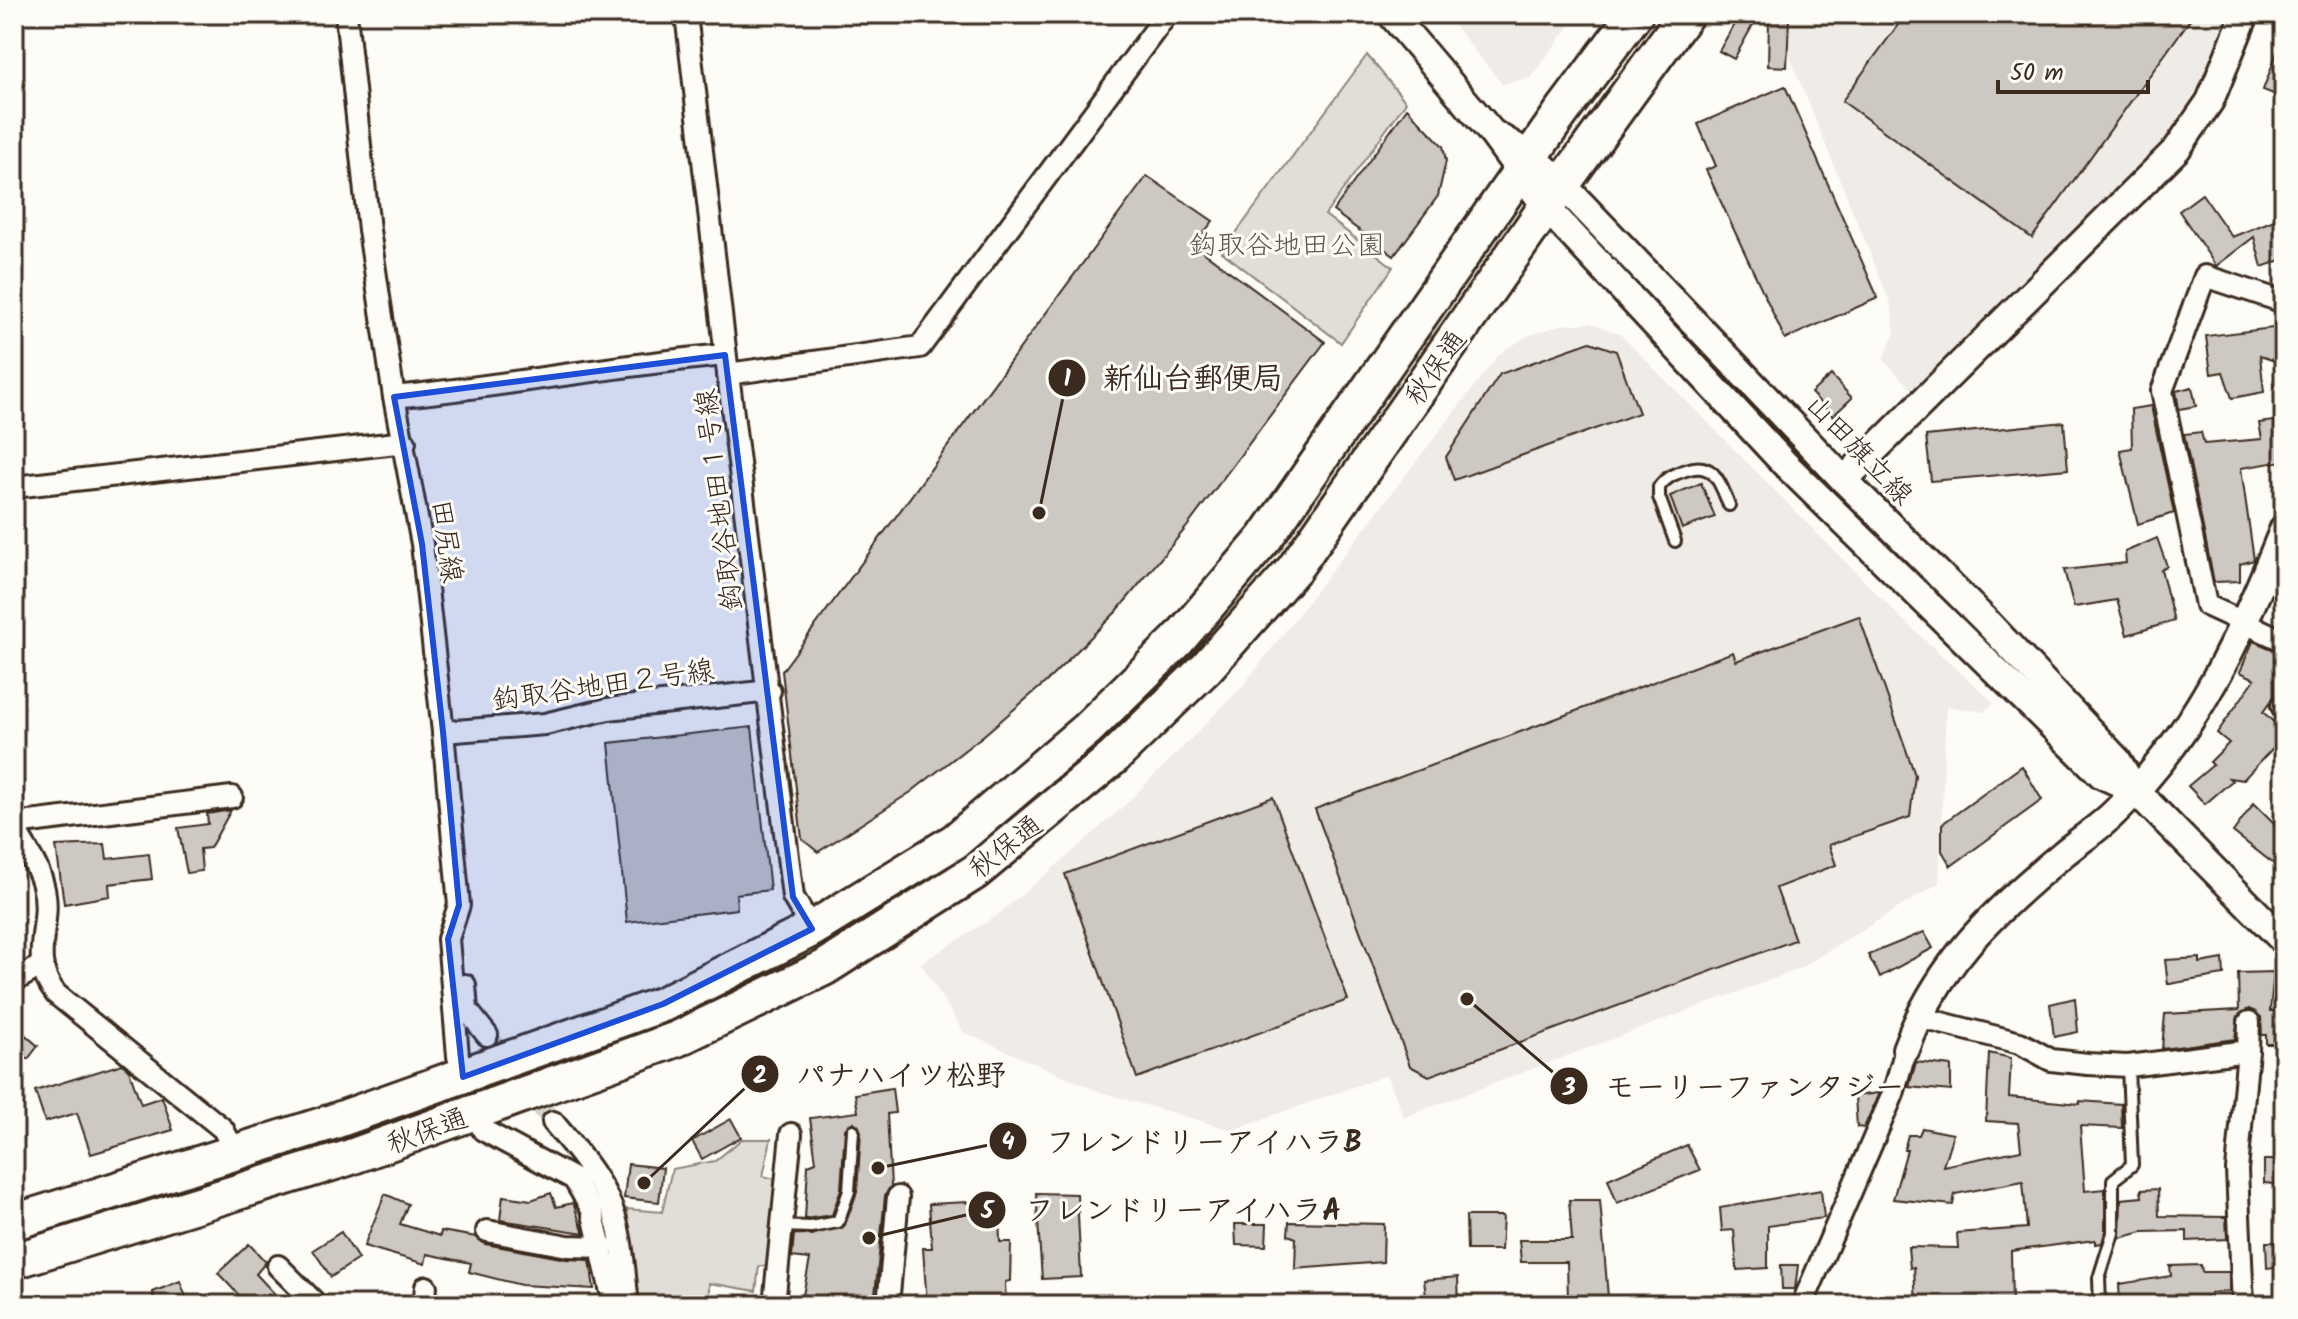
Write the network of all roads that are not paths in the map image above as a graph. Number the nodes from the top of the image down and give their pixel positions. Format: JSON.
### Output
{"nodes":[{"id":1,"x":346,"y":14,"type":"edge"},
{"id":2,"x":686,"y":14,"type":"edge"},
{"id":3,"x":1167,"y":14,"type":"edge"},
{"id":4,"x":1391,"y":14,"type":"edge"},
{"id":5,"x":1635,"y":14,"type":"edge"},
{"id":6,"x":1686,"y":14,"type":"edge"},
{"id":7,"x":2245,"y":14,"type":"edge"},
{"id":8,"x":1527,"y":166,"type":"junction"},
{"id":9,"x":1555,"y":196,"type":"junction"},
{"id":10,"x":2284,"y":302,"type":"edge"},
{"id":11,"x":727,"y":364,"type":"junction"},
{"id":12,"x":394,"y":397,"type":"junction"},
{"id":13,"x":405,"y":442,"type":"junction"},
{"id":14,"x":1844,"y":480,"type":"junction"},
{"id":15,"x":14,"y":487,"type":"edge"},
{"id":16,"x":1729,"y":505,"type":"dead end"},
{"id":17,"x":2284,"y":528,"type":"edge"},
{"id":18,"x":1675,"y":541,"type":"dead end"},
{"id":19,"x":2246,"y":623,"type":"junction"},
{"id":20,"x":2284,"y":641,"type":"edge"},
{"id":21,"x":770,"y":691,"type":"junction"},
{"id":22,"x":443,"y":732,"type":"junction"},
{"id":23,"x":2135,"y":790,"type":"junction"},
{"id":24,"x":232,"y":797,"type":"dead end"},
{"id":25,"x":14,"y":826,"type":"edge"},
{"id":26,"x":459,"y":905,"type":"junction"},
{"id":27,"x":812,"y":929,"type":"junction"},
{"id":28,"x":2284,"y":941,"type":"edge"},
{"id":29,"x":40,"y":966,"type":"junction"},
{"id":30,"x":14,"y":981,"type":"edge"},
{"id":31,"x":1918,"y":1017,"type":"junction"},
{"id":32,"x":2249,"y":1022,"type":"dead end"},
{"id":33,"x":487,"y":1035,"type":"tunnel mouth"},
{"id":34,"x":1906,"y":1049,"type":"joint"},
{"id":35,"x":2248,"y":1051,"type":"junction"},
{"id":36,"x":2128,"y":1066,"type":"junction"},
{"id":37,"x":463,"y":1077,"type":"junction"},
{"id":38,"x":477,"y":1112,"type":"junction"},
{"id":39,"x":553,"y":1122,"type":"tunnel mouth"},
{"id":40,"x":853,"y":1130,"type":"dead end"},
{"id":41,"x":791,"y":1134,"type":"dead end"},
{"id":42,"x":236,"y":1154,"type":"junction"},
{"id":43,"x":898,"y":1197,"type":"dead end"},
{"id":44,"x":14,"y":1222,"type":"edge"},
{"id":45,"x":782,"y":1226,"type":"junction"},
{"id":46,"x":487,"y":1231,"type":"dead end"},
{"id":47,"x":603,"y":1247,"type":"junction"},
{"id":48,"x":14,"y":1261,"type":"edge"},
{"id":49,"x":278,"y":1266,"type":"dead end"},
{"id":50,"x":317,"y":1305,"type":"edge"},
{"id":51,"x":614,"y":1305,"type":"edge"},
{"id":52,"x":628,"y":1305,"type":"edge"},
{"id":53,"x":774,"y":1305,"type":"edge"},
{"id":54,"x":888,"y":1305,"type":"edge"},
{"id":55,"x":1802,"y":1305,"type":"edge"},
{"id":56,"x":2100,"y":1305,"type":"edge"},
{"id":57,"x":2243,"y":1305,"type":"edge"}],
"edges":[{"from":1,"to":12,"type":"street","name":"田尻線"},
{"from":2,"to":11,"type":"street"},
{"from":3,"to":11,"type":"street","name":"鈎取谷地田１号線"},
{"from":4,"to":8,"type":"street","name":"山田旗立線"},
{"from":5,"to":8,"type":"highway","name":"秋保通"},
{"from":6,"to":9,"type":"highway","name":"秋保通"},
{"from":7,"to":14,"type":"street"},
{"from":8,"to":9,"type":"street","name":"山田旗立線"},
{"from":8,"to":27,"type":"highway","name":"秋保通"},
{"from":9,"to":14,"type":"street","name":"山田旗立線"},
{"from":9,"to":23,"type":"street","name":"山田旗立線"},
{"from":9,"to":38,"type":"highway","name":"秋保通"},
{"from":10,"to":19,"type":"street"},
{"from":11,"to":12,"type":"street"},
{"from":11,"to":21,"type":"street","name":"鈎取谷地田１号線"},
{"from":12,"to":13,"type":"street","name":"田尻線"},
{"from":13,"to":15,"type":"street"},
{"from":13,"to":22,"type":"street","name":"田尻線"},
{"from":14,"to":23,"type":"street","name":"山田旗立線"},
{"from":16,"to":18,"type":"lane"},
{"from":17,"to":19,"type":"street"},
{"from":19,"to":20,"type":"street"},
{"from":19,"to":23,"type":"street"},
{"from":21,"to":22,"type":"street","name":"鈎取谷地田２号線"},
{"from":21,"to":27,"type":"street","name":"鈎取谷地田１号線"},
{"from":22,"to":26,"type":"street","name":"田尻線"},
{"from":23,"to":28,"type":"street","name":"山田旗立線"},
{"from":23,"to":31,"type":"street"},
{"from":24,"to":25,"type":"street"},
{"from":25,"to":29,"type":"street"},
{"from":26,"to":33,"type":"street"},
{"from":26,"to":37,"type":"street","name":"田尻線"},
{"from":27,"to":37,"type":"highway","name":"秋保通"},
{"from":29,"to":30,"type":"street"},
{"from":29,"to":42,"type":"street"},
{"from":31,"to":34,"type":"street"},
{"from":31,"to":36,"type":"street"},
{"from":32,"to":35,"type":"street"},
{"from":34,"to":55,"type":"street"},
{"from":35,"to":36,"type":"street"},
{"from":35,"to":57,"type":"street"},
{"from":36,"to":56,"type":"lane"},
{"from":37,"to":42,"type":"highway","name":"秋保通"},
{"from":38,"to":47,"type":"street"},
{"from":38,"to":48,"type":"highway","name":"秋保通"},
{"from":39,"to":52,"type":"street"},
{"from":40,"to":45,"type":"lane"},
{"from":41,"to":45,"type":"street"},
{"from":42,"to":44,"type":"highway","name":"秋保通"},
{"from":43,"to":54,"type":"street"},
{"from":45,"to":53,"type":"street"},
{"from":46,"to":47,"type":"street"},
{"from":47,"to":51,"type":"street"},
{"from":49,"to":50,"type":"street"}]}
